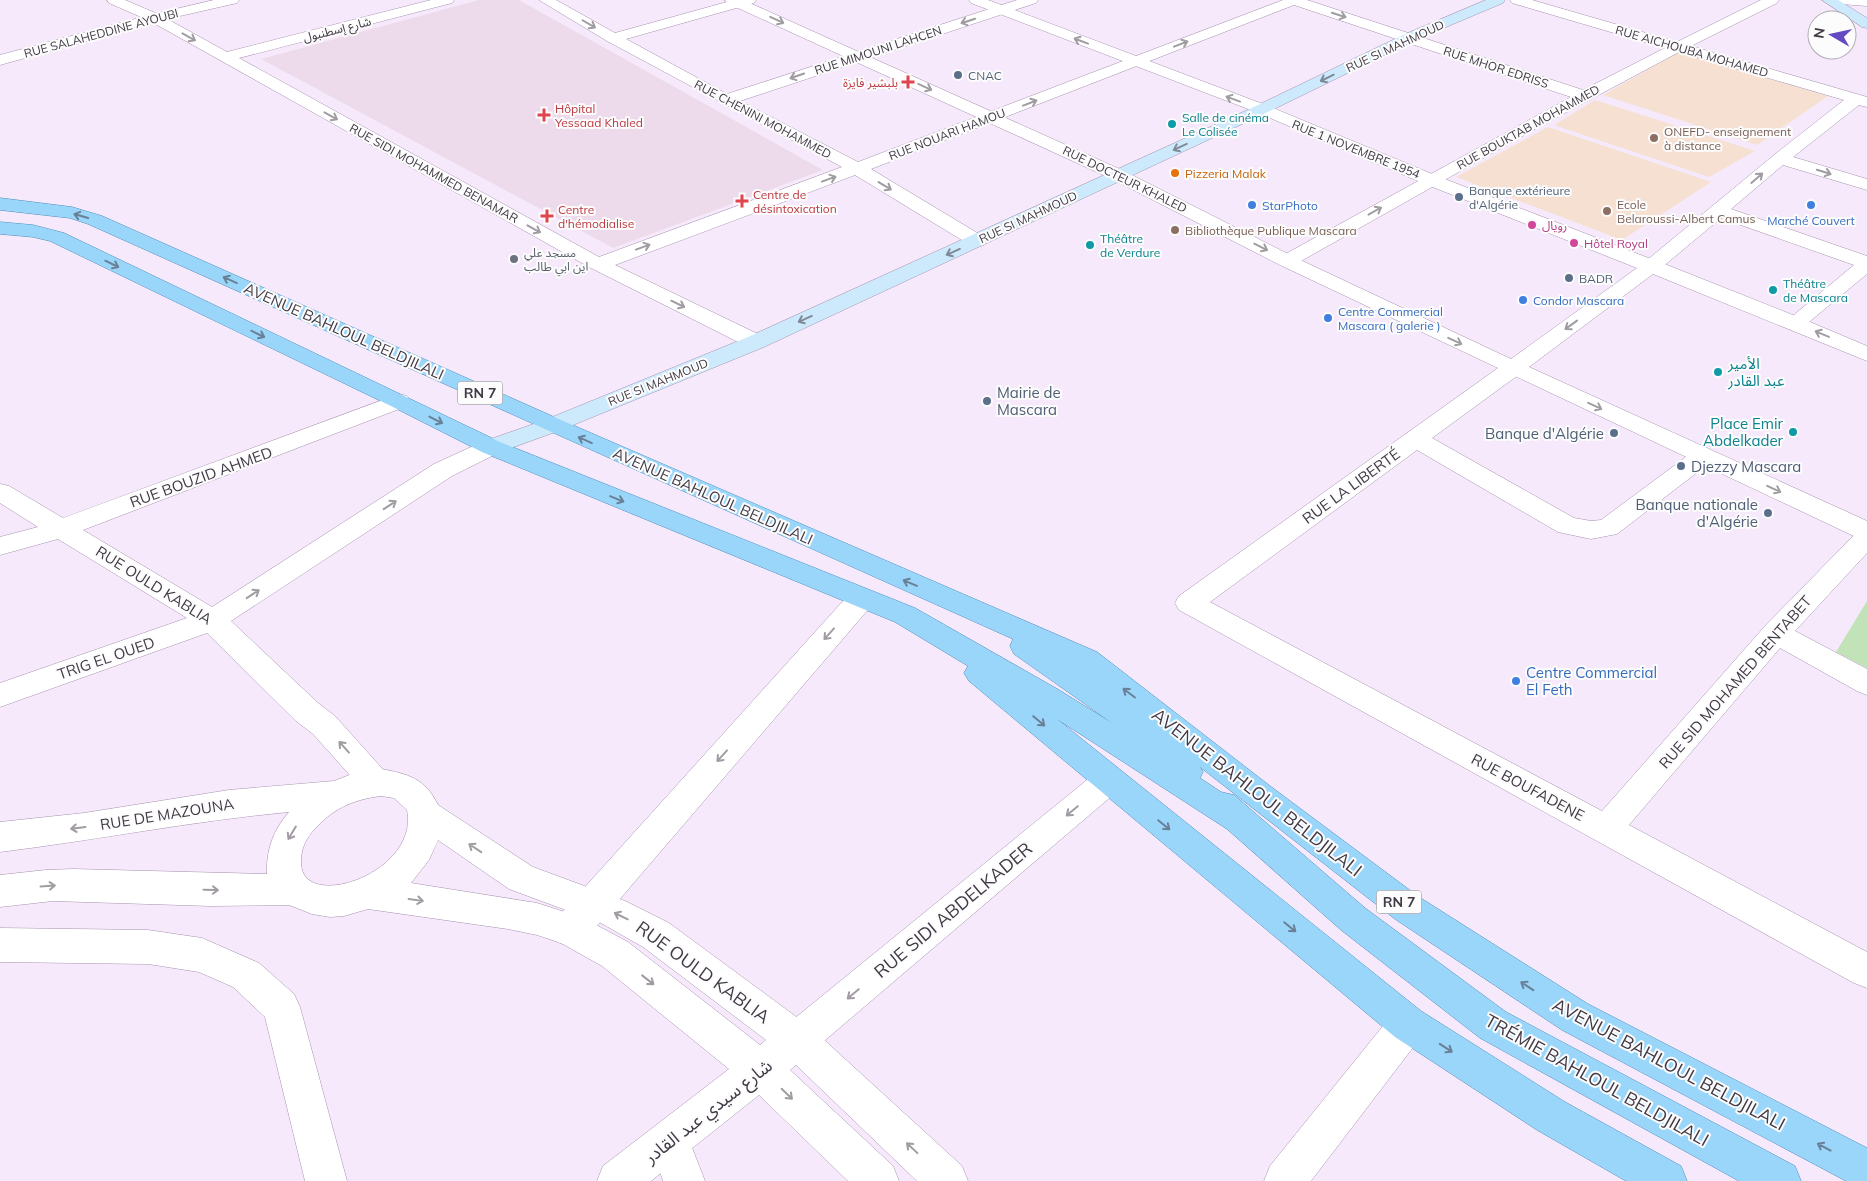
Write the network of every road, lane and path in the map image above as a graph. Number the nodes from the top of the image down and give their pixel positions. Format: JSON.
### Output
{"nodes":[{"id":1,"x":114,"y":0,"type":"edge"},
{"id":2,"x":232,"y":0,"type":"edge"},
{"id":3,"x":447,"y":0,"type":"edge"},
{"id":4,"x":546,"y":0,"type":"edge"},
{"id":5,"x":976,"y":0,"type":"edge"},
{"id":6,"x":1031,"y":0,"type":"edge"},
{"id":7,"x":1294,"y":0,"type":"edge"},
{"id":8,"x":1498,"y":0,"type":"edge"},
{"id":9,"x":1517,"y":0,"type":"edge"},
{"id":10,"x":1772,"y":0,"type":"edge"},
{"id":11,"x":1829,"y":0,"type":"edge"},
{"id":12,"x":1841,"y":0,"type":"edge"},
{"id":13,"x":740,"y":1,"type":"edge"},
{"id":14,"x":1867,"y":2,"type":"edge"},
{"id":15,"x":1001,"y":10,"type":"junction"},
{"id":16,"x":155,"y":18,"type":"junction"},
{"id":17,"x":1867,"y":24,"type":"edge"},
{"id":18,"x":612,"y":38,"type":"junction"},
{"id":19,"x":1408,"y":38,"type":"junction"},
{"id":20,"x":1676,"y":46,"type":"junction"},
{"id":21,"x":856,"y":56,"type":"junction"},
{"id":22,"x":226,"y":57,"type":"junction"},
{"id":23,"x":0,"y":60,"type":"edge"},
{"id":24,"x":1135,"y":62,"type":"junction"},
{"id":25,"x":1584,"y":96,"type":"junction"},
{"id":26,"x":726,"y":100,"type":"junction"},
{"id":27,"x":1862,"y":100,"type":"edge"},
{"id":28,"x":1262,"y":110,"type":"junction"},
{"id":29,"x":994,"y":117,"type":"junction"},
{"id":30,"x":1780,"y":159,"type":"junction"},
{"id":31,"x":857,"y":168,"type":"junction"},
{"id":32,"x":1118,"y":175,"type":"junction"},
{"id":33,"x":1431,"y":180,"type":"junction"},
{"id":34,"x":1867,"y":184,"type":"edge"},
{"id":35,"x":0,"y":204,"type":"edge"},
{"id":36,"x":1720,"y":211,"type":"junction"},
{"id":37,"x":0,"y":228,"type":"edge"},
{"id":38,"x":977,"y":241,"type":"junction"},
{"id":39,"x":1287,"y":261,"type":"junction"},
{"id":40,"x":598,"y":264,"type":"junction"},
{"id":41,"x":1867,"y":264,"type":"edge"},
{"id":42,"x":1653,"y":266,"type":"junction"},
{"id":43,"x":1796,"y":323,"type":"junction"},
{"id":44,"x":756,"y":342,"type":"junction"},
{"id":45,"x":1867,"y":354,"type":"edge"},
{"id":46,"x":1513,"y":368,"type":"junction"},
{"id":47,"x":399,"y":401,"type":"junction"},
{"id":48,"x":553,"y":425,"type":"junction"},
{"id":49,"x":1416,"y":439,"type":"junction"},
{"id":50,"x":491,"y":447,"type":"junction"},
{"id":51,"x":1703,"y":456,"type":"junction"},
{"id":52,"x":0,"y":492,"type":"edge"},
{"id":53,"x":62,"y":528,"type":"junction"},
{"id":54,"x":1867,"y":532,"type":"edge"},
{"id":55,"x":1867,"y":537,"type":"edge"},
{"id":56,"x":0,"y":546,"type":"edge"},
{"id":57,"x":862,"y":598,"type":"junction"},
{"id":58,"x":955,"y":602,"type":"junction"},
{"id":59,"x":1189,"y":603,"type":"joint"},
{"id":60,"x":905,"y":615,"type":"junction"},
{"id":61,"x":212,"y":620,"type":"junction"},
{"id":62,"x":1776,"y":633,"type":"junction"},
{"id":63,"x":1867,"y":683,"type":"edge"},
{"id":64,"x":0,"y":695,"type":"edge"},
{"id":65,"x":1109,"y":780,"type":"junction"},
{"id":66,"x":376,"y":783,"type":"junction"},
{"id":67,"x":334,"y":794,"type":"junction"},
{"id":68,"x":425,"y":814,"type":"junction"},
{"id":69,"x":1235,"y":818,"type":"junction"},
{"id":70,"x":1606,"y":830,"type":"junction"},
{"id":71,"x":0,"y":837,"type":"edge"},
{"id":72,"x":294,"y":890,"type":"junction"},
{"id":73,"x":0,"y":891,"type":"edge"},
{"id":74,"x":368,"y":893,"type":"junction"},
{"id":75,"x":580,"y":916,"type":"junction"},
{"id":76,"x":0,"y":945,"type":"edge"},
{"id":77,"x":1867,"y":971,"type":"edge"},
{"id":78,"x":1408,"y":1024,"type":"junction"},
{"id":79,"x":797,"y":1040,"type":"junction"},
{"id":80,"x":760,"y":1069,"type":"junction"},
{"id":81,"x":670,"y":1141,"type":"junction"},
{"id":82,"x":1867,"y":1170,"type":"edge"},
{"id":83,"x":326,"y":1181,"type":"edge"},
{"id":84,"x":618,"y":1181,"type":"edge"},
{"id":85,"x":684,"y":1181,"type":"edge"},
{"id":86,"x":878,"y":1181,"type":"edge"},
{"id":87,"x":947,"y":1181,"type":"edge"},
{"id":88,"x":1285,"y":1181,"type":"edge"},
{"id":89,"x":1666,"y":1181,"type":"edge"},
{"id":90,"x":1780,"y":1181,"type":"edge"}],
"edges":[{"from":1,"to":16,"type":"street","name":"RUE SIDI MOHAMMED BENAMAR"},
{"from":2,"to":16,"type":"street","name":"RUE SALAHEDDINE AYOUBI"},
{"from":3,"to":22,"type":"street","name":"شارع إسطنبول"},
{"from":4,"to":18,"type":"street","name":"RUE CHENINI MOHAMMED","one_way":true},
{"from":5,"to":15,"type":"street","name":"RUE 1 NOVEMBRE 1954"},
{"from":6,"to":15,"type":"street","name":"RUE MIMOUNI LAHCEN"},
{"from":7,"to":19,"type":"street","name":"RUE MHOR EDRISS","one_way":true},
{"from":24,"to":7,"type":"street","name":"RUE NOUARI HAMOU","one_way":true},
{"from":8,"to":19,"type":"main road","name":"RUE SI MAHMOUD"},
{"from":9,"to":20,"type":"street","name":"RUE AICHOUBA MOHAMED"},
{"from":10,"to":20,"type":"street","name":"RUE BOUKTAB MOHAMMED"},
{"from":11,"to":17,"type":"main road"},
{"from":12,"to":14,"type":"street"},
{"from":13,"to":18,"type":"street"},
{"from":13,"to":21,"type":"street","name":"RUE DOCTEUR KHALED","one_way":true},
{"from":15,"to":21,"type":"street","name":"RUE MIMOUNI LAHCEN","one_way":true},
{"from":24,"to":15,"type":"street","name":"RUE 1 NOVEMBRE 1954","one_way":true},
{"from":16,"to":22,"type":"street","name":"RUE SIDI MOHAMMED BENAMAR","one_way":true},
{"from":16,"to":23,"type":"street","name":"RUE SALAHEDDINE AYOUBI"},
{"from":18,"to":26,"type":"street","name":"RUE CHENINI MOHAMMED"},
{"from":19,"to":25,"type":"street","name":"RUE MHOR EDRISS"},
{"from":19,"to":28,"type":"main road","name":"RUE SI MAHMOUD","one_way":true},
{"from":20,"to":25,"type":"street","name":"RUE BOUKTAB MOHAMMED"},
{"from":20,"to":27,"type":"street","name":"RUE AICHOUBA MOHAMED"},
{"from":21,"to":26,"type":"street","name":"RUE MIMOUNI LAHCEN","one_way":true},
{"from":21,"to":29,"type":"street","name":"RUE DOCTEUR KHALED","one_way":true},
{"from":22,"to":40,"type":"street","name":"RUE SIDI MOHAMMED BENAMAR","one_way":true},
{"from":28,"to":24,"type":"street","name":"RUE 1 NOVEMBRE 1954","one_way":true},
{"from":29,"to":24,"type":"street","name":"RUE NOUARI HAMOU","one_way":true},
{"from":25,"to":33,"type":"street","name":"RUE BOUKTAB MOHAMMED"},
{"from":26,"to":31,"type":"street","name":"RUE CHENINI MOHAMMED"},
{"from":27,"to":30,"type":"street","name":"RUE LA LIBERTÉ"},
{"from":28,"to":32,"type":"main road","name":"RUE SI MAHMOUD","one_way":true},
{"from":28,"to":33,"type":"street","name":"RUE 1 NOVEMBRE 1954"},
{"from":29,"to":31,"type":"street","name":"RUE NOUARI HAMOU"},
{"from":29,"to":32,"type":"street","name":"RUE DOCTEUR KHALED"},
{"from":30,"to":34,"type":"street","one_way":true},
{"from":36,"to":30,"type":"street","name":"RUE LA LIBERTÉ","one_way":true},
{"from":31,"to":38,"type":"street","name":"RUE CHENINI MOHAMMED","one_way":true},
{"from":40,"to":31,"type":"street","name":"RUE NOUARI HAMOU","one_way":true},
{"from":32,"to":38,"type":"main road","name":"RUE SI MAHMOUD"},
{"from":32,"to":39,"type":"street","name":"RUE DOCTEUR KHALED","one_way":true},
{"from":39,"to":33,"type":"street","name":"RUE BOUKTAB MOHAMMED","one_way":true},
{"from":33,"to":42,"type":"street","name":"RUE 1 NOVEMBRE 1954"},
{"from":48,"to":35,"type":"main road","name":"AVENUE BAHLOUL BELDJILALI","number":"RN 7","one_way":true},
{"from":36,"to":41,"type":"street"},
{"from":36,"to":42,"type":"street","name":"RUE LA LIBERTÉ"},
{"from":37,"to":47,"type":"main road","number":"RN 7","one_way":true},
{"from":38,"to":44,"type":"main road","name":"RUE SI MAHMOUD","one_way":true},
{"from":39,"to":46,"type":"street","name":"RUE DOCTEUR KHALED","one_way":true},
{"from":40,"to":44,"type":"street","name":"RUE SIDI MOHAMMED BENAMAR","one_way":true},
{"from":41,"to":43,"type":"street"},
{"from":42,"to":43,"type":"street","name":"RUE 1 NOVEMBRE 1954"},
{"from":42,"to":46,"type":"street","name":"RUE LA LIBERTÉ","one_way":true},
{"from":45,"to":43,"type":"street","name":"RUE 1 NOVEMBRE 1954","one_way":true},
{"from":44,"to":48,"type":"main road","name":"RUE SI MAHMOUD"},
{"from":46,"to":49,"type":"street","name":"RUE LA LIBERTÉ"},
{"from":46,"to":51,"type":"street","name":"RUE DOCTEUR KHALED","one_way":true},
{"from":47,"to":50,"type":"main road","number":"RN 7","one_way":true},
{"from":47,"to":53,"type":"street","name":"RUE BOUZID AHMED"},
{"from":48,"to":50,"type":"main road","name":"RUE SI MAHMOUD"},
{"from":58,"to":48,"type":"main road","name":"AVENUE BAHLOUL BELDJILALI","number":"RN 7","one_way":true},
{"from":49,"to":51,"type":"street"},
{"from":49,"to":59,"type":"street","name":"RUE LA LIBERTÉ"},
{"from":50,"to":57,"type":"main road","number":"RN 7","one_way":true},
{"from":61,"to":50,"type":"street","name":"TRIG EL OUED","one_way":true},
{"from":51,"to":54,"type":"street","name":"RUE DOCTEUR KHALED","one_way":true},
{"from":52,"to":53,"type":"street","name":"RUE OULD KABLIA"},
{"from":53,"to":56,"type":"street","name":"RUE BOUZID AHMED"},
{"from":53,"to":61,"type":"street","name":"RUE OULD KABLIA"},
{"from":55,"to":62,"type":"street","name":"RUE SID MOHAMED BENTABET"},
{"from":57,"to":60,"type":"main road","number":"RN 7"},
{"from":57,"to":75,"type":"street","one_way":true},
{"from":58,"to":69,"type":"main road","name":"AVENUE BAHLOUL BELDJILALI","number":"RN 7"},
{"from":82,"to":58,"type":"main road","name":"AVENUE BAHLOUL BELDJILALI","number":"RN 7","one_way":true},
{"from":59,"to":70,"type":"street","name":"RUE BOUFADENE"},
{"from":60,"to":65,"type":"main road","number":"RN 7","one_way":true},
{"from":60,"to":69,"type":"main road","number":"RN 7"},
{"from":61,"to":64,"type":"street","name":"TRIG EL OUED"},
{"from":66,"to":61,"type":"street","name":"RUE OULD KABLIA","one_way":true},
{"from":62,"to":63,"type":"street"},
{"from":62,"to":70,"type":"street","name":"RUE SID MOHAMED BENTABET"},
{"from":65,"to":78,"type":"main road","number":"RN 7","one_way":true},
{"from":65,"to":79,"type":"street","name":"RUE SIDI ABDELKADER","one_way":true},
{"from":66,"to":67,"type":"street"},
{"from":66,"to":68,"type":"street"},
{"from":67,"to":71,"type":"street","name":"RUE DE MAZOUNA","one_way":true},
{"from":67,"to":72,"type":"street","one_way":true},
{"from":68,"to":74,"type":"street"},
{"from":75,"to":68,"type":"street","name":"RUE OULD KABLIA","one_way":true},
{"from":69,"to":90,"type":"main road","name":"TRÉMIE BAHLOUL BELDJILALI","number":"RN 7"},
{"from":70,"to":77,"type":"street","name":"RUE BOUFADENE"},
{"from":73,"to":72,"type":"street","one_way":true},
{"from":72,"to":74,"type":"street"},
{"from":74,"to":75,"type":"street","name":"RUE OULD KABLIA","one_way":true},
{"from":79,"to":75,"type":"street","name":"RUE OULD KABLIA","one_way":true},
{"from":75,"to":80,"type":"street","name":"RUE OULD KABLIA","one_way":true},
{"from":76,"to":83,"type":"street"},
{"from":78,"to":88,"type":"street"},
{"from":78,"to":89,"type":"main road","number":"RN 7","one_way":true},
{"from":79,"to":80,"type":"street","name":"شارع سيدي عبد القادر"},
{"from":87,"to":79,"type":"street","name":"RUE OULD KABLIA","one_way":true},
{"from":80,"to":81,"type":"street","name":"شارع سيدي عبد القادر"},
{"from":80,"to":86,"type":"street","name":"RUE OULD KABLIA","one_way":true},
{"from":81,"to":84,"type":"street","name":"شارع سيدي عبد القادر"},
{"from":81,"to":85,"type":"street"}]}
